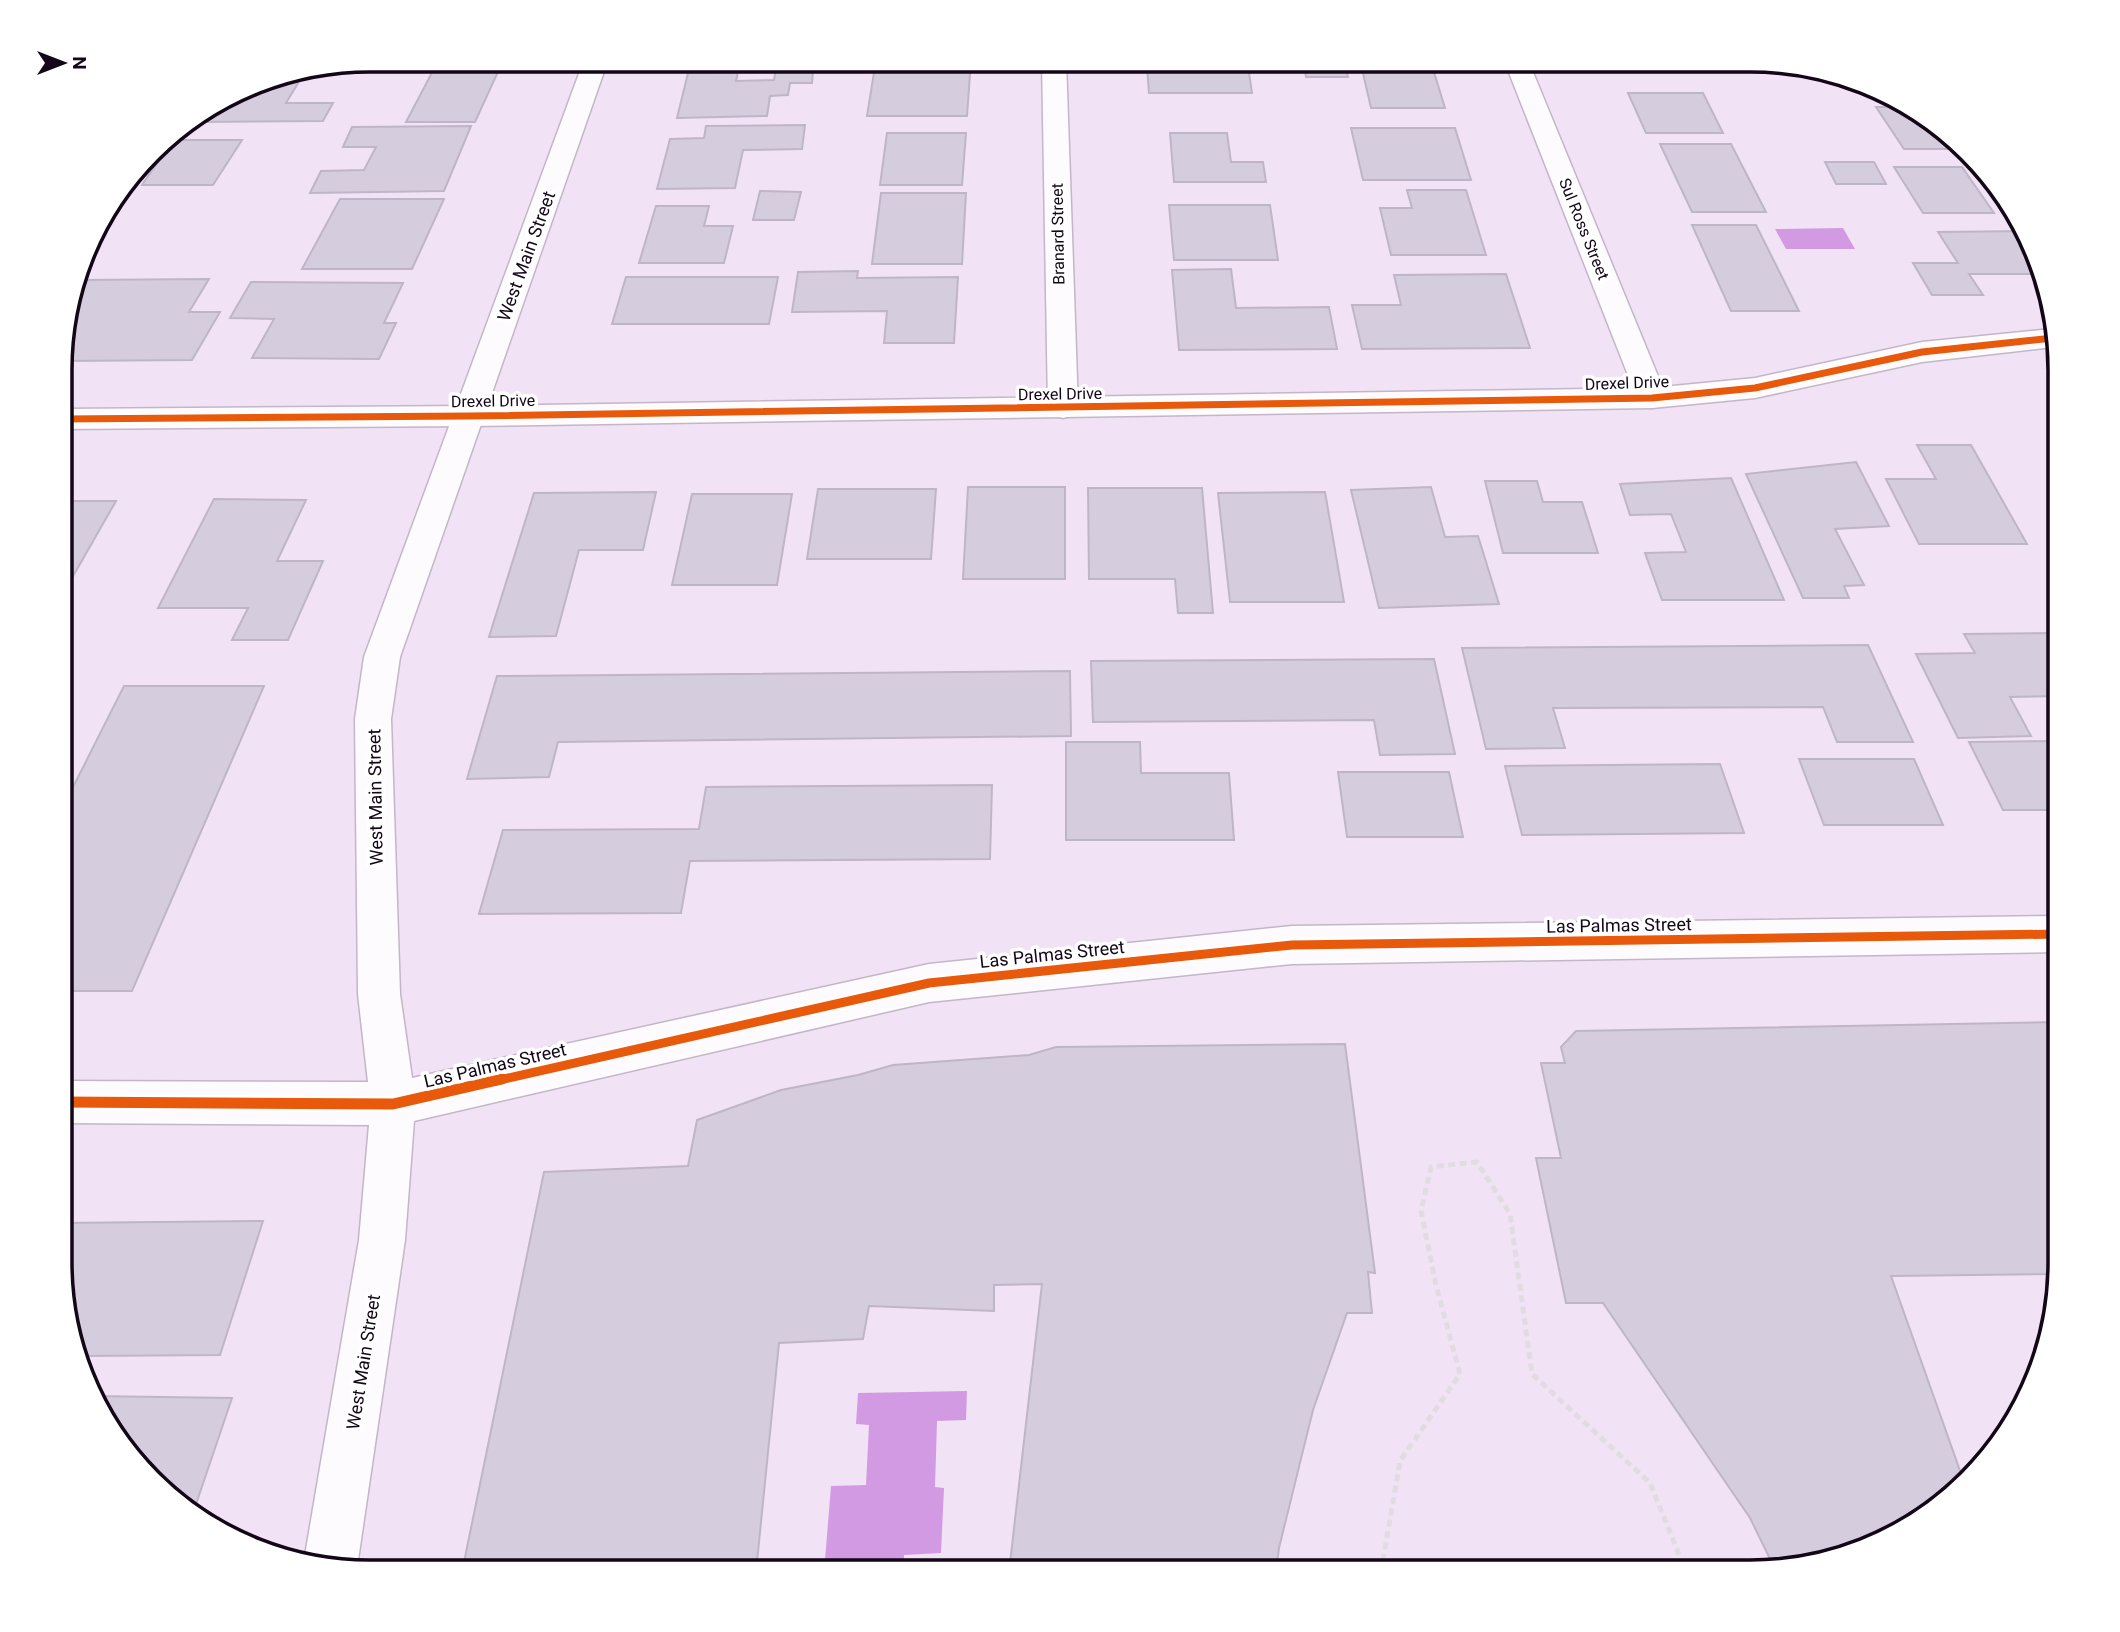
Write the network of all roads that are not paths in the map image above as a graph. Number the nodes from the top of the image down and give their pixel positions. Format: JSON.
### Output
{"nodes":[{"id":1,"x":592,"y":72,"type":"edge"},
{"id":2,"x":1054,"y":72,"type":"edge"},
{"id":3,"x":1521,"y":72,"type":"edge"},
{"id":4,"x":2047,"y":339,"type":"edge"},
{"id":5,"x":1652,"y":398,"type":"junction"},
{"id":6,"x":1063,"y":408,"type":"junction"},
{"id":7,"x":469,"y":416,"type":"junction"},
{"id":8,"x":72,"y":419,"type":"edge"},
{"id":9,"x":2048,"y":934,"type":"edge"},
{"id":10,"x":72,"y":1102,"type":"edge"},
{"id":11,"x":393,"y":1104,"type":"junction"},
{"id":12,"x":331,"y":1558,"type":"edge"}],
"edges":[{"from":1,"to":7,"type":"street","name":"West Main Street"},
{"from":2,"to":6,"type":"street","name":"Branard Street"},
{"from":3,"to":5,"type":"street","name":"Sul Ross Street"},
{"from":4,"to":5,"type":"street","name":"Drexel Drive"},
{"from":5,"to":6,"type":"street","name":"Drexel Drive"},
{"from":6,"to":7,"type":"street","name":"Drexel Drive"},
{"from":7,"to":8,"type":"street","name":"Drexel Drive"},
{"from":7,"to":11,"type":"street","name":"West Main Street"},
{"from":9,"to":11,"type":"street","name":"Las Palmas Street"},
{"from":10,"to":11,"type":"street","name":"Las Palmas Street"},
{"from":11,"to":12,"type":"street","name":"West Main Street"}]}
